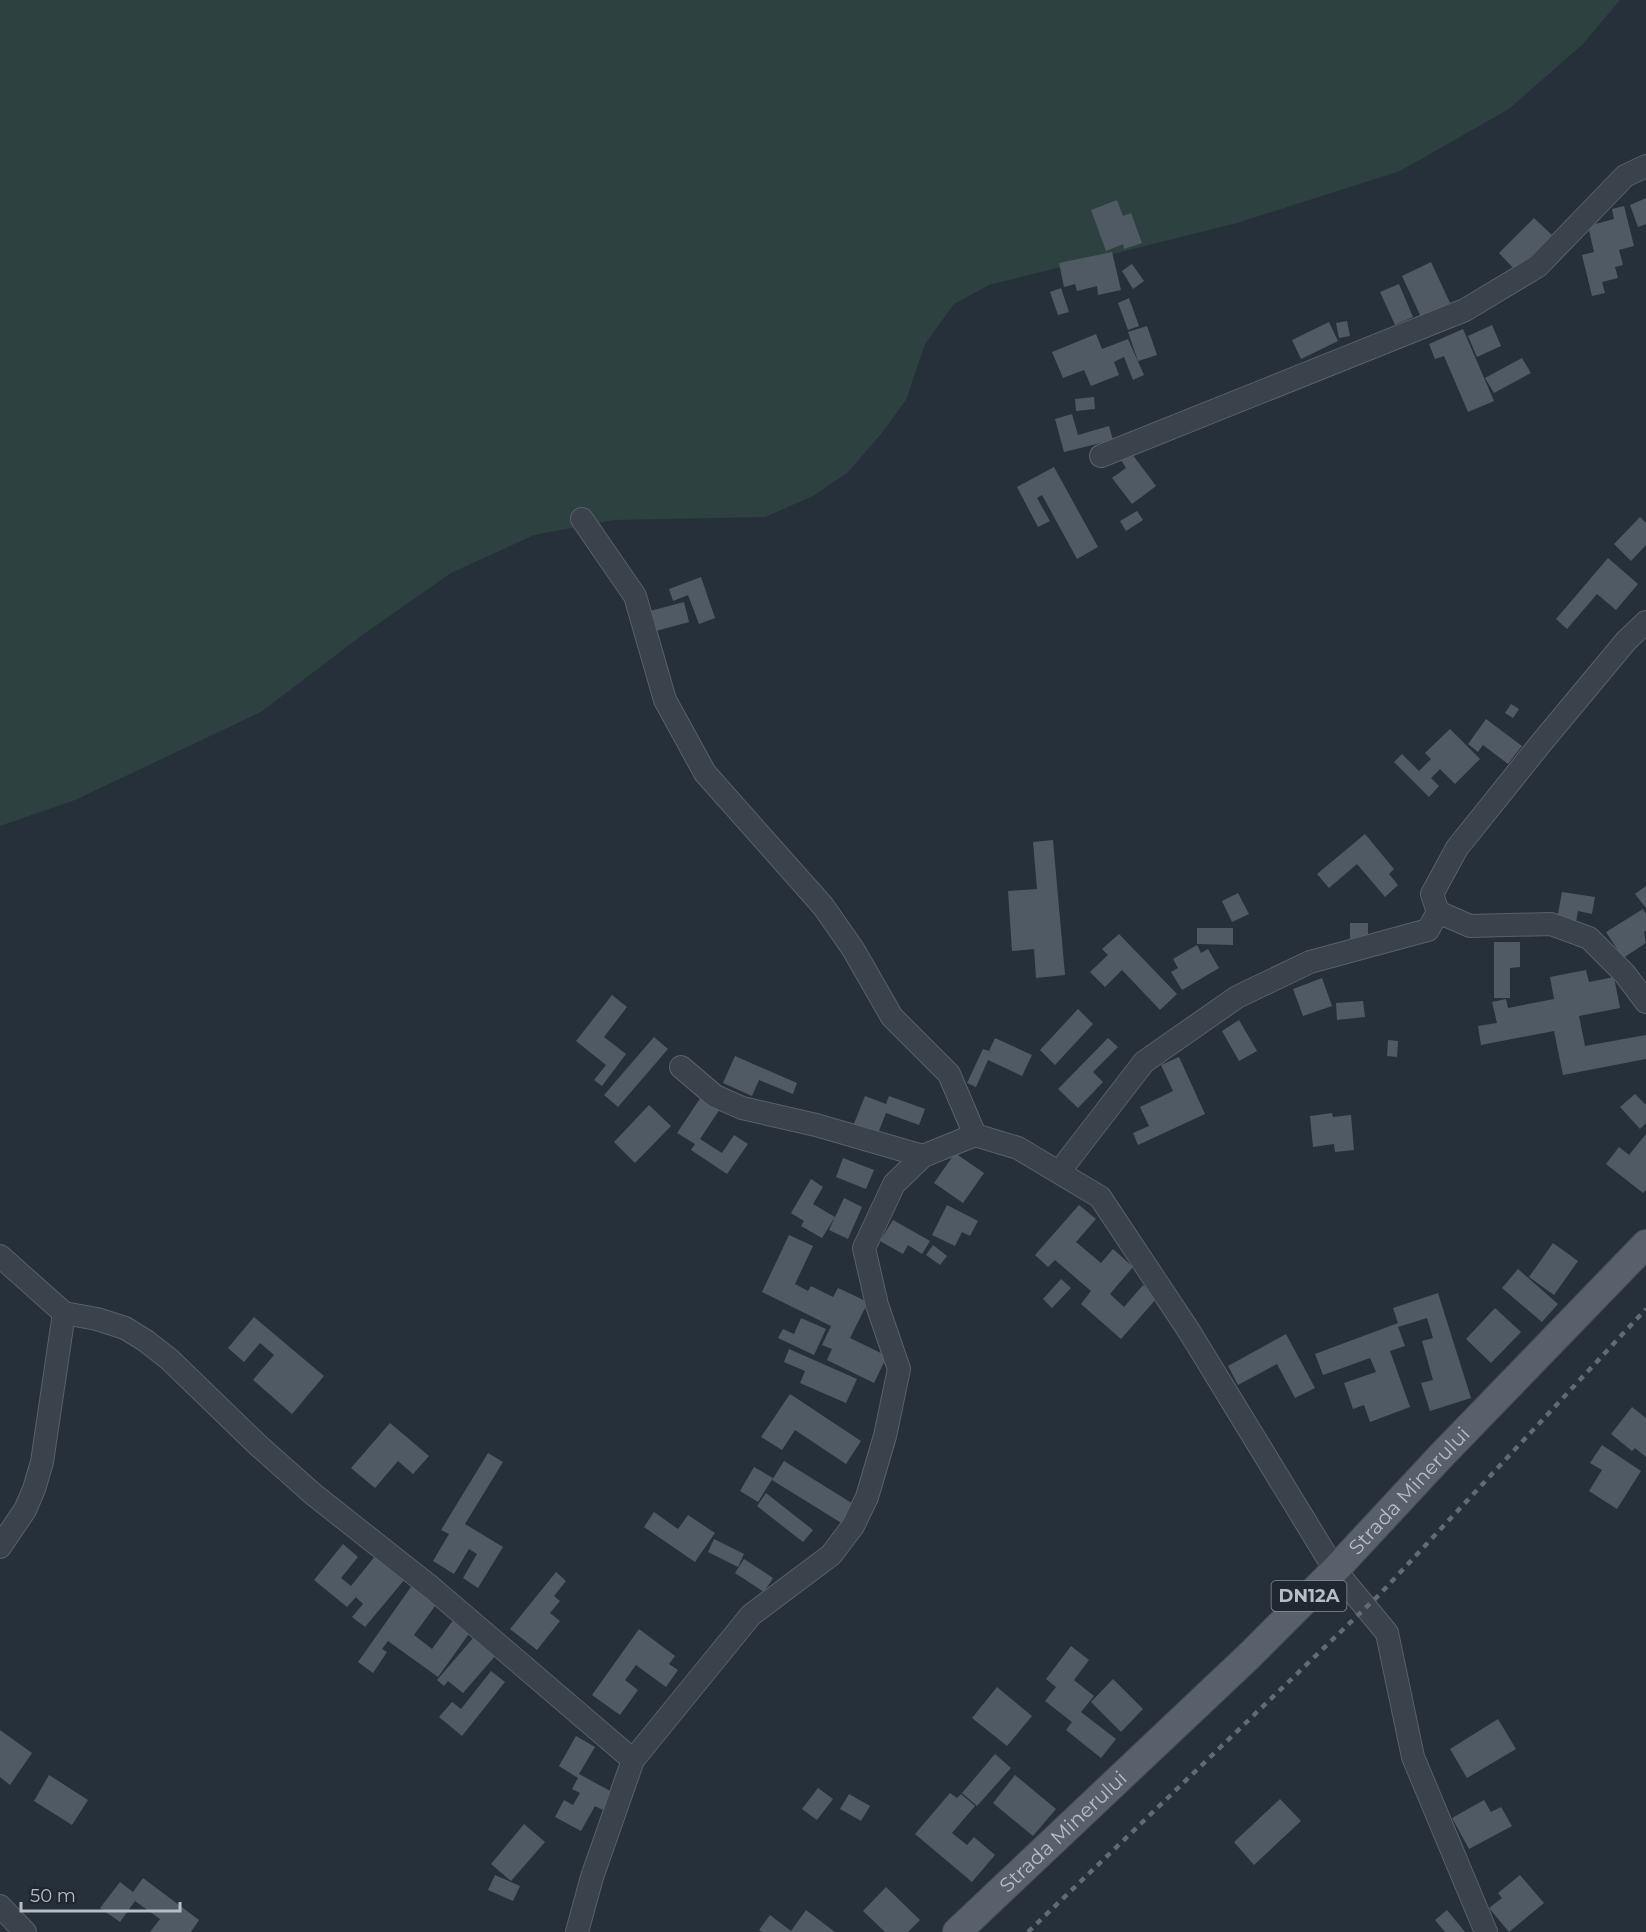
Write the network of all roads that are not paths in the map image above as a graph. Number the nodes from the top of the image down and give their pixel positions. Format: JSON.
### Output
{"nodes":[{"id":1,"x":1646,"y":166,"type":"edge"},
{"id":2,"x":1101,"y":456,"type":"dead end"},
{"id":3,"x":582,"y":519,"type":"dead end"},
{"id":4,"x":1646,"y":622,"type":"edge"},
{"id":5,"x":1438,"y":912,"type":"junction"},
{"id":6,"x":1646,"y":1002,"type":"edge"},
{"id":7,"x":681,"y":1067,"type":"dead end"},
{"id":8,"x":975,"y":1135,"type":"junction"},
{"id":9,"x":923,"y":1156,"type":"junction"},
{"id":10,"x":1059,"y":1172,"type":"junction"},
{"id":11,"x":1646,"y":1244,"type":"edge"},
{"id":12,"x":0,"y":1256,"type":"edge"},
{"id":13,"x":64,"y":1313,"type":"junction"},
{"id":14,"x":0,"y":1547,"type":"edge"},
{"id":15,"x":1335,"y":1570,"type":"junction"},
{"id":16,"x":633,"y":1760,"type":"junction"},
{"id":17,"x":0,"y":1906,"type":"edge"},
{"id":18,"x":25,"y":1932,"type":"edge"},
{"id":19,"x":577,"y":1932,"type":"edge"},
{"id":20,"x":957,"y":1932,"type":"edge"},
{"id":21,"x":1486,"y":1932,"type":"edge"}],
"edges":[{"from":1,"to":2,"type":"street"},
{"from":3,"to":8,"type":"street"},
{"from":4,"to":5,"type":"street"},
{"from":5,"to":6,"type":"street"},
{"from":5,"to":10,"type":"street"},
{"from":7,"to":9,"type":"street"},
{"from":8,"to":9,"type":"street"},
{"from":8,"to":10,"type":"street"},
{"from":9,"to":16,"type":"street"},
{"from":10,"to":15,"type":"street"},
{"from":11,"to":15,"type":"main road","name":"Strada Minerului","number":"DN12A"},
{"from":12,"to":13,"type":"street"},
{"from":13,"to":14,"type":"street"},
{"from":13,"to":16,"type":"street"},
{"from":15,"to":20,"type":"main road","name":"Strada Minerului","number":"DN12A"},
{"from":15,"to":21,"type":"street"},
{"from":16,"to":19,"type":"street"},
{"from":17,"to":18,"type":"street"}]}
